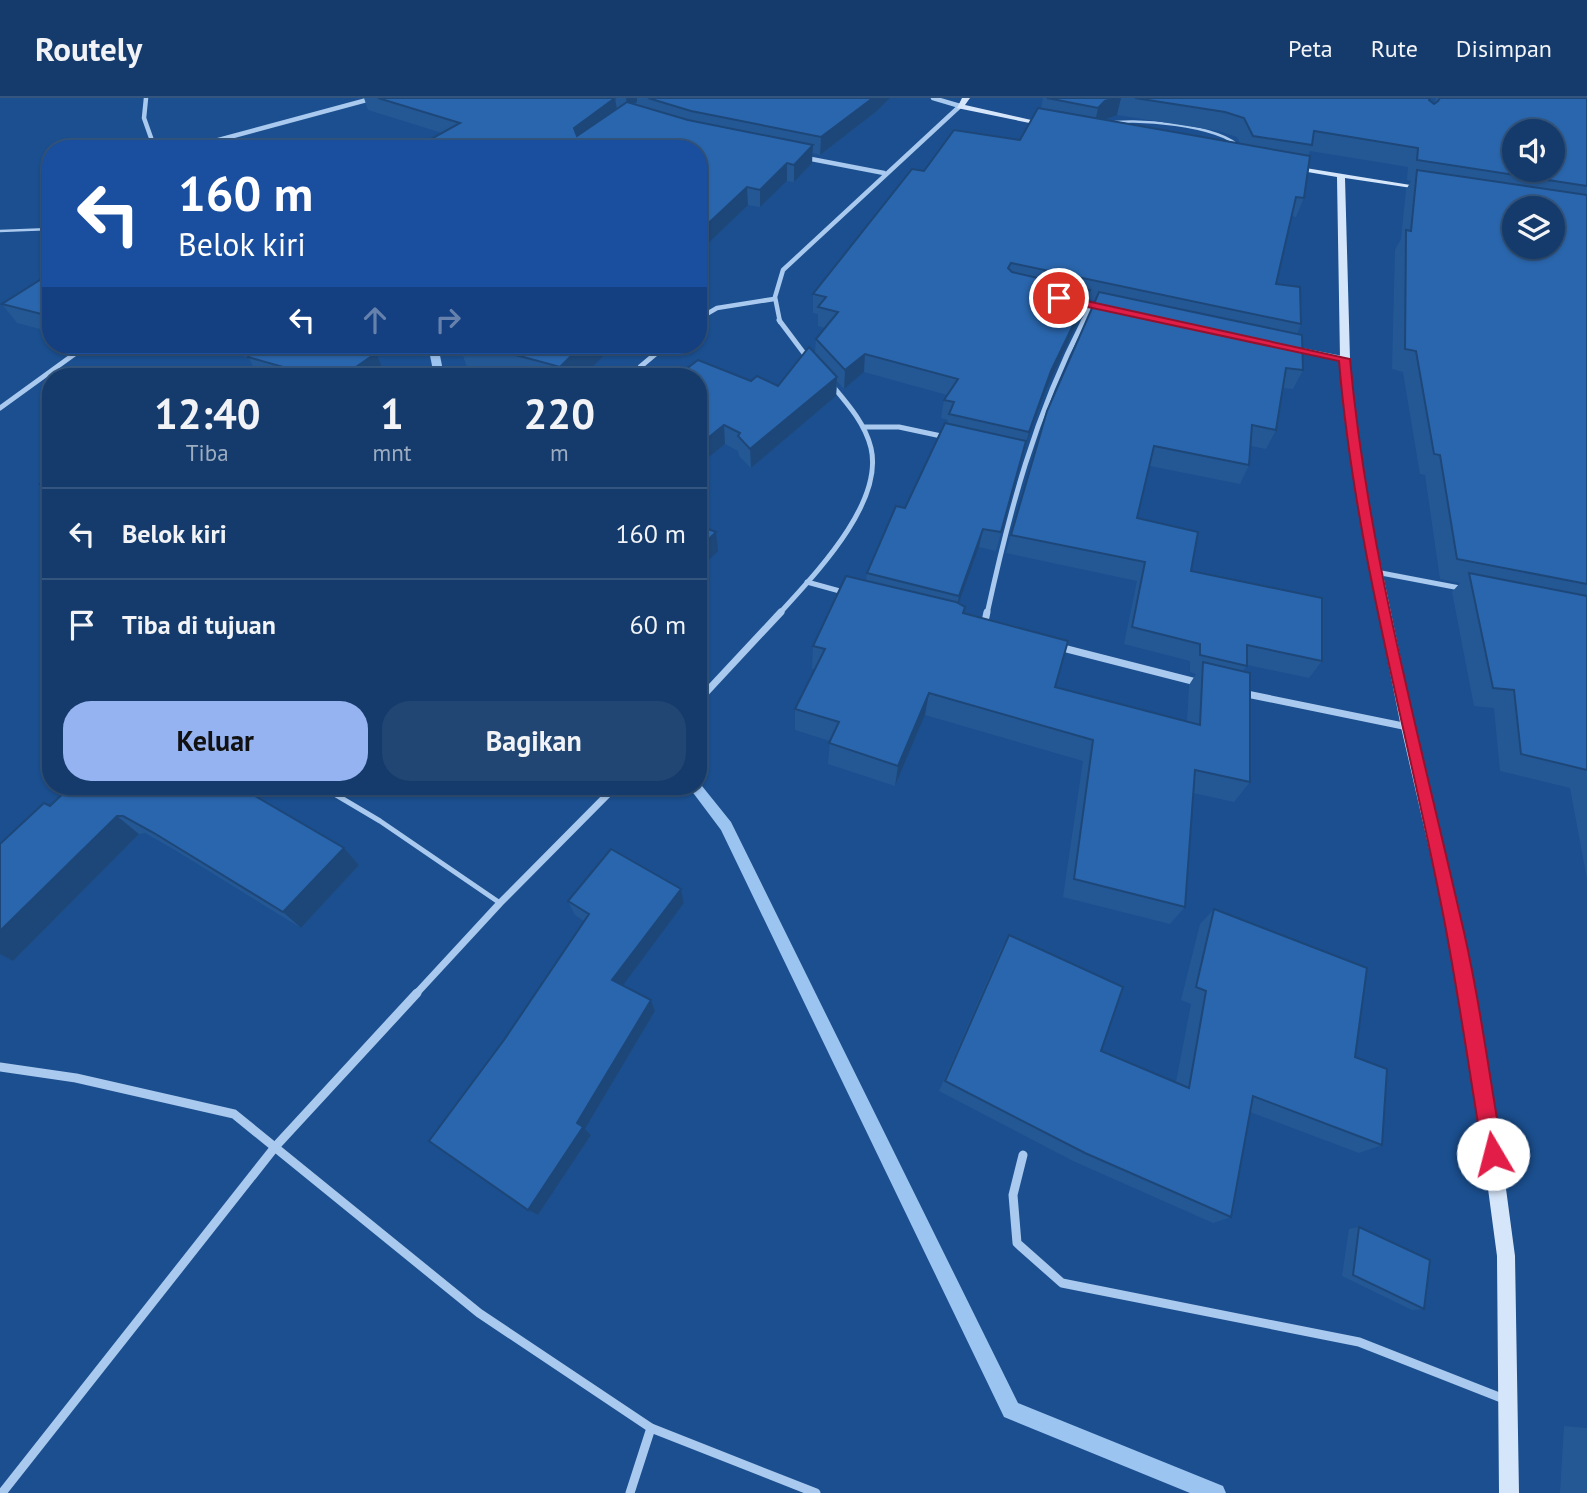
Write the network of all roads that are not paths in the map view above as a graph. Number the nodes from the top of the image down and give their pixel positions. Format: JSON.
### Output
{"nodes":[{"id":1,"x":146,"y":98,"type":"edge"},
{"id":2,"x":374,"y":98,"type":"edge"},
{"id":3,"x":933,"y":98,"type":"edge"},
{"id":4,"x":963,"y":102,"type":"edge"},
{"id":5,"x":1102,"y":124,"type":"edge"},
{"id":6,"x":1054,"y":126,"type":"edge"},
{"id":7,"x":152,"y":140,"type":"edge"},
{"id":8,"x":218,"y":140,"type":"edge"},
{"id":9,"x":1240,"y":149,"type":"edge"},
{"id":10,"x":804,"y":157,"type":"edge"},
{"id":11,"x":1280,"y":166,"type":"edge"},
{"id":12,"x":884,"y":173,"type":"junction"},
{"id":13,"x":1341,"y":176,"type":"junction"},
{"id":14,"x":1431,"y":189,"type":"edge"},
{"id":15,"x":42,"y":229,"type":"edge"},
{"id":16,"x":0,"y":231,"type":"edge"},
{"id":17,"x":774,"y":299,"type":"junction"},
{"id":18,"x":1080,"y":303,"type":"edge"},
{"id":19,"x":1090,"y":306,"type":"junction"},
{"id":20,"x":1103,"y":308,"type":"edge"},
{"id":21,"x":707,"y":314,"type":"edge"},
{"id":22,"x":1291,"y":349,"type":"edge"},
{"id":23,"x":75,"y":354,"type":"edge"},
{"id":24,"x":655,"y":354,"type":"edge"},
{"id":25,"x":1345,"y":359,"type":"junction"},
{"id":26,"x":640,"y":367,"type":"dead end"},
{"id":27,"x":55,"y":368,"type":"edge"},
{"id":28,"x":818,"y":370,"type":"edge"},
{"id":29,"x":42,"y":378,"type":"edge"},
{"id":30,"x":827,"y":379,"type":"edge"},
{"id":31,"x":0,"y":408,"type":"edge"},
{"id":32,"x":864,"y":426,"type":"junction"},
{"id":33,"x":954,"y":439,"type":"edge"},
{"id":34,"x":1376,"y":572,"type":"junction"},
{"id":35,"x":807,"y":583,"type":"junction"},
{"id":36,"x":1475,"y":592,"type":"edge"},
{"id":37,"x":860,"y":596,"type":"edge"},
{"id":38,"x":975,"y":625,"type":"edge"},
{"id":39,"x":984,"y":627,"type":"junction"},
{"id":40,"x":997,"y":631,"type":"edge"},
{"id":41,"x":1049,"y":645,"type":"edge"},
{"id":42,"x":1208,"y":685,"type":"edge"},
{"id":43,"x":707,"y":691,"type":"edge"},
{"id":44,"x":1234,"y":691,"type":"edge"},
{"id":45,"x":1408,"y":727,"type":"junction"},
{"id":46,"x":336,"y":795,"type":"edge"},
{"id":47,"x":607,"y":795,"type":"edge"},
{"id":48,"x":500,"y":903,"type":"junction"},
{"id":49,"x":0,"y":1067,"type":"edge"},
{"id":50,"x":275,"y":1147,"type":"junction"},
{"id":51,"x":1023,"y":1155,"type":"dead end"},
{"id":52,"x":1508,"y":1401,"type":"junction"},
{"id":53,"x":651,"y":1429,"type":"junction"},
{"id":54,"x":1509,"y":1490,"type":"edge"},
{"id":55,"x":2,"y":1493,"type":"edge"},
{"id":56,"x":630,"y":1493,"type":"edge"},
{"id":57,"x":816,"y":1493,"type":"edge"}],
"edges":[{"from":1,"to":7,"type":"street"},
{"from":2,"to":8,"type":"street"},
{"from":3,"to":4,"type":"street"},
{"from":4,"to":6,"type":"street"},
{"from":4,"to":12,"type":"street"},
{"from":5,"to":9,"type":"lane"},
{"from":10,"to":12,"type":"street"},
{"from":11,"to":13,"type":"street"},
{"from":12,"to":17,"type":"street"},
{"from":13,"to":14,"type":"street"},
{"from":13,"to":25,"type":"street"},
{"from":15,"to":16,"type":"lane"},
{"from":17,"to":21,"type":"street"},
{"from":17,"to":28,"type":"street"},
{"from":18,"to":19,"type":"street"},
{"from":19,"to":20,"type":"street"},
{"from":19,"to":39,"type":"street"},
{"from":22,"to":25,"type":"street"},
{"from":23,"to":27,"type":"street"},
{"from":24,"to":26,"type":"street"},
{"from":25,"to":34,"type":"street"},
{"from":29,"to":31,"type":"street"},
{"from":30,"to":32,"type":"street"},
{"from":32,"to":33,"type":"street"},
{"from":32,"to":35,"type":"street"},
{"from":34,"to":36,"type":"street"},
{"from":34,"to":45,"type":"street"},
{"from":35,"to":37,"type":"street"},
{"from":35,"to":43,"type":"street"},
{"from":38,"to":39,"type":"street"},
{"from":39,"to":40,"type":"street"},
{"from":41,"to":42,"type":"street"},
{"from":44,"to":45,"type":"street"},
{"from":45,"to":52,"type":"street"},
{"from":46,"to":48,"type":"lane"},
{"from":47,"to":48,"type":"street"},
{"from":48,"to":50,"type":"street"},
{"from":49,"to":50,"type":"street"},
{"from":50,"to":53,"type":"street"},
{"from":50,"to":55,"type":"street"},
{"from":51,"to":52,"type":"street"},
{"from":52,"to":54,"type":"street"},
{"from":53,"to":56,"type":"street"},
{"from":53,"to":57,"type":"street"}]}
